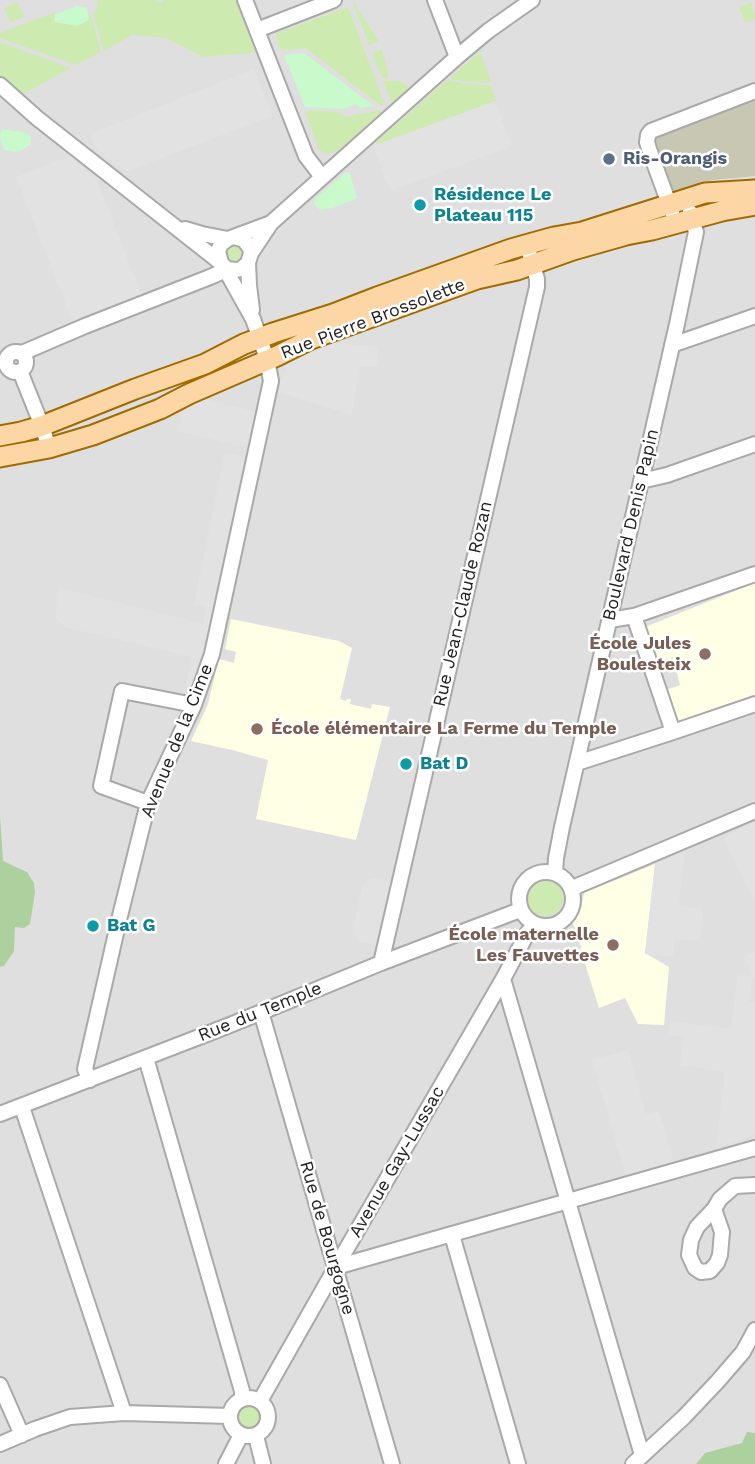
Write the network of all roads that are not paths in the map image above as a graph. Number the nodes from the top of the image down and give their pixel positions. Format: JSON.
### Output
{"nodes":[{"id":1,"x":246,"y":0,"type":"edge"},
{"id":2,"x":334,"y":0,"type":"edge"},
{"id":3,"x":435,"y":0,"type":"edge"},
{"id":4,"x":532,"y":0,"type":"edge"},
{"id":5,"x":257,"y":30,"type":"junction"},
{"id":6,"x":457,"y":57,"type":"junction"},
{"id":7,"x":0,"y":85,"type":"edge"},
{"id":8,"x":755,"y":91,"type":"edge"},
{"id":9,"x":322,"y":177,"type":"junction"},
{"id":10,"x":755,"y":190,"type":"edge"},
{"id":11,"x":755,"y":205,"type":"edge"},
{"id":12,"x":681,"y":211,"type":"junction"},
{"id":13,"x":271,"y":223,"type":"junction"},
{"id":14,"x":174,"y":225,"type":"junction"},
{"id":15,"x":231,"y":238,"type":"junction"},
{"id":16,"x":527,"y":245,"type":"junction"},
{"id":17,"x":250,"y":258,"type":"junction"},
{"id":18,"x":533,"y":265,"type":"junction"},
{"id":19,"x":224,"y":266,"type":"junction"},
{"id":20,"x":755,"y":316,"type":"edge"},
{"id":21,"x":253,"y":319,"type":"junction"},
{"id":22,"x":259,"y":338,"type":"junction"},
{"id":23,"x":672,"y":345,"type":"junction"},
{"id":24,"x":22,"y":353,"type":"junction"},
{"id":25,"x":3,"y":359,"type":"edge"},
{"id":26,"x":267,"y":359,"type":"junction"},
{"id":27,"x":20,"y":371,"type":"junction"},
{"id":28,"x":42,"y":426,"type":"junction"},
{"id":29,"x":0,"y":436,"type":"edge"},
{"id":30,"x":755,"y":444,"type":"edge"},
{"id":31,"x":50,"y":448,"type":"junction"},
{"id":32,"x":0,"y":457,"type":"edge"},
{"id":33,"x":641,"y":481,"type":"junction"},
{"id":34,"x":755,"y":574,"type":"edge"},
{"id":35,"x":634,"y":616,"type":"junction"},
{"id":36,"x":610,"y":620,"type":"junction"},
{"id":37,"x":755,"y":704,"type":"edge"},
{"id":38,"x":194,"y":705,"type":"junction"},
{"id":39,"x":673,"y":732,"type":"junction"},
{"id":40,"x":577,"y":763,"type":"junction"},
{"id":41,"x":148,"y":803,"type":"junction"},
{"id":42,"x":755,"y":811,"type":"edge"},
{"id":43,"x":555,"y":873,"type":"junction"},
{"id":44,"x":572,"y":891,"type":"junction"},
{"id":45,"x":520,"y":910,"type":"junction"},
{"id":46,"x":536,"y":924,"type":"junction"},
{"id":47,"x":381,"y":963,"type":"junction"},
{"id":48,"x":503,"y":979,"type":"junction"},
{"id":49,"x":261,"y":1012,"type":"junction"},
{"id":50,"x":146,"y":1058,"type":"junction"},
{"id":51,"x":90,"y":1080,"type":"junction"},
{"id":52,"x":22,"y":1107,"type":"junction"},
{"id":53,"x":0,"y":1114,"type":"edge"},
{"id":54,"x":755,"y":1148,"type":"edge"},
{"id":55,"x":755,"y":1185,"type":"edge"},
{"id":56,"x":568,"y":1201,"type":"junction"},
{"id":57,"x":714,"y":1209,"type":"dead end"},
{"id":58,"x":452,"y":1235,"type":"junction"},
{"id":59,"x":336,"y":1267,"type":"junction"},
{"id":60,"x":755,"y":1330,"type":"edge"},
{"id":61,"x":749,"y":1355,"type":"edge"},
{"id":62,"x":0,"y":1385,"type":"edge"},
{"id":63,"x":243,"y":1399,"type":"junction"},
{"id":64,"x":260,"y":1401,"type":"junction"},
{"id":65,"x":124,"y":1413,"type":"junction"},
{"id":66,"x":230,"y":1416,"type":"junction"},
{"id":67,"x":22,"y":1434,"type":"junction"},
{"id":68,"x":249,"y":1435,"type":"junction"},
{"id":69,"x":0,"y":1444,"type":"edge"},
{"id":70,"x":637,"y":1460,"type":"edge"},
{"id":71,"x":226,"y":1464,"type":"edge"},
{"id":72,"x":263,"y":1464,"type":"edge"},
{"id":73,"x":392,"y":1464,"type":"edge"},
{"id":74,"x":518,"y":1464,"type":"edge"}],
"edges":[{"from":1,"to":5,"type":"street"},
{"from":2,"to":5,"type":"street"},
{"from":3,"to":6,"type":"street"},
{"from":4,"to":6,"type":"street"},
{"from":5,"to":9,"type":"street"},
{"from":6,"to":9,"type":"street"},
{"from":7,"to":14,"type":"street"},
{"from":8,"to":12,"type":"street"},
{"from":9,"to":13,"type":"street"},
{"from":10,"to":12,"type":"main road","name":"Rue Pierre Brossolette"},
{"from":11,"to":12,"type":"main road","name":"Rue Pierre Brossolette"},
{"from":12,"to":16,"type":"main road","name":"Rue Pierre Brossolette"},
{"from":12,"to":18,"type":"main road","name":"Rue Pierre Brossolette"},
{"from":12,"to":23,"type":"street","name":"Boulevard Denis Papin"},
{"from":13,"to":15,"type":"street"},
{"from":13,"to":17,"type":"street"},
{"from":14,"to":15,"type":"street"},
{"from":14,"to":19,"type":"street"},
{"from":15,"to":17,"type":"street"},
{"from":15,"to":19,"type":"street"},
{"from":16,"to":18,"type":"street","name":"Rue Jean-Claude Rozan"},
{"from":16,"to":22,"type":"main road","name":"Rue Pierre Brossolette"},
{"from":17,"to":19,"type":"street"},
{"from":17,"to":21,"type":"street"},
{"from":18,"to":26,"type":"main road","name":"Rue Pierre Brossolette"},
{"from":18,"to":47,"type":"street","name":"Rue Jean-Claude Rozan"},
{"from":19,"to":21,"type":"street"},
{"from":19,"to":24,"type":"street"},
{"from":20,"to":23,"type":"street"},
{"from":21,"to":22,"type":"street","name":"Avenue de la Cime"},
{"from":22,"to":26,"type":"street","name":"Avenue de la Cime"},
{"from":22,"to":28,"type":"main road","name":"Rue Pierre Brossolette"},
{"from":23,"to":33,"type":"street","name":"Boulevard Denis Papin"},
{"from":24,"to":25,"type":"street"},
{"from":24,"to":27,"type":"street"},
{"from":25,"to":27,"type":"street"},
{"from":26,"to":31,"type":"main road","name":"Rue Pierre Brossolette"},
{"from":26,"to":38,"type":"street","name":"Avenue de la Cime"},
{"from":27,"to":28,"type":"street"},
{"from":28,"to":29,"type":"main road","name":"Rue Pierre Brossolette"},
{"from":28,"to":31,"type":"street"},
{"from":30,"to":33,"type":"street"},
{"from":31,"to":32,"type":"main road","name":"Rue Pierre Brossolette"},
{"from":33,"to":36,"type":"street","name":"Boulevard Denis Papin"},
{"from":34,"to":35,"type":"street"},
{"from":35,"to":36,"type":"street"},
{"from":35,"to":39,"type":"street"},
{"from":36,"to":40,"type":"street","name":"Boulevard Denis Papin"},
{"from":37,"to":39,"type":"street"},
{"from":38,"to":41,"type":"street","name":"Avenue de la Cime"},
{"from":38,"to":41,"type":"street"},
{"from":39,"to":40,"type":"street"},
{"from":40,"to":43,"type":"street","name":"Boulevard Denis Papin"},
{"from":41,"to":51,"type":"street","name":"Avenue de la Cime"},
{"from":42,"to":44,"type":"street"},
{"from":43,"to":44,"type":"street"},
{"from":43,"to":45,"type":"street"},
{"from":44,"to":46,"type":"street"},
{"from":45,"to":46,"type":"street"},
{"from":45,"to":47,"type":"street","name":"Rue du Temple"},
{"from":46,"to":48,"type":"street","name":"Avenue Gay-Lussac"},
{"from":47,"to":49,"type":"street","name":"Rue du Temple"},
{"from":48,"to":56,"type":"street"},
{"from":48,"to":59,"type":"street","name":"Avenue Gay-Lussac"},
{"from":49,"to":50,"type":"street","name":"Rue du Temple"},
{"from":49,"to":59,"type":"street","name":"Rue de Bourgogne"},
{"from":50,"to":51,"type":"street","name":"Rue du Temple"},
{"from":50,"to":63,"type":"street"},
{"from":51,"to":52,"type":"street","name":"Rue du Temple"},
{"from":52,"to":53,"type":"street","name":"Rue du Temple"},
{"from":52,"to":65,"type":"street"},
{"from":54,"to":56,"type":"street"},
{"from":55,"to":57,"type":"street"},
{"from":56,"to":58,"type":"street"},
{"from":56,"to":70,"type":"street"},
{"from":58,"to":59,"type":"street"},
{"from":58,"to":74,"type":"street"},
{"from":59,"to":64,"type":"street","name":"Avenue Gay-Lussac"},
{"from":59,"to":73,"type":"street","name":"Rue de Bourgogne"},
{"from":60,"to":61,"type":"street"},
{"from":61,"to":70,"type":"street"},
{"from":62,"to":67,"type":"street"},
{"from":63,"to":64,"type":"street"},
{"from":63,"to":66,"type":"street"},
{"from":64,"to":68,"type":"street"},
{"from":65,"to":66,"type":"street"},
{"from":65,"to":67,"type":"street"},
{"from":66,"to":68,"type":"street"},
{"from":67,"to":69,"type":"street"},
{"from":68,"to":71,"type":"street"},
{"from":68,"to":72,"type":"street"}]}
